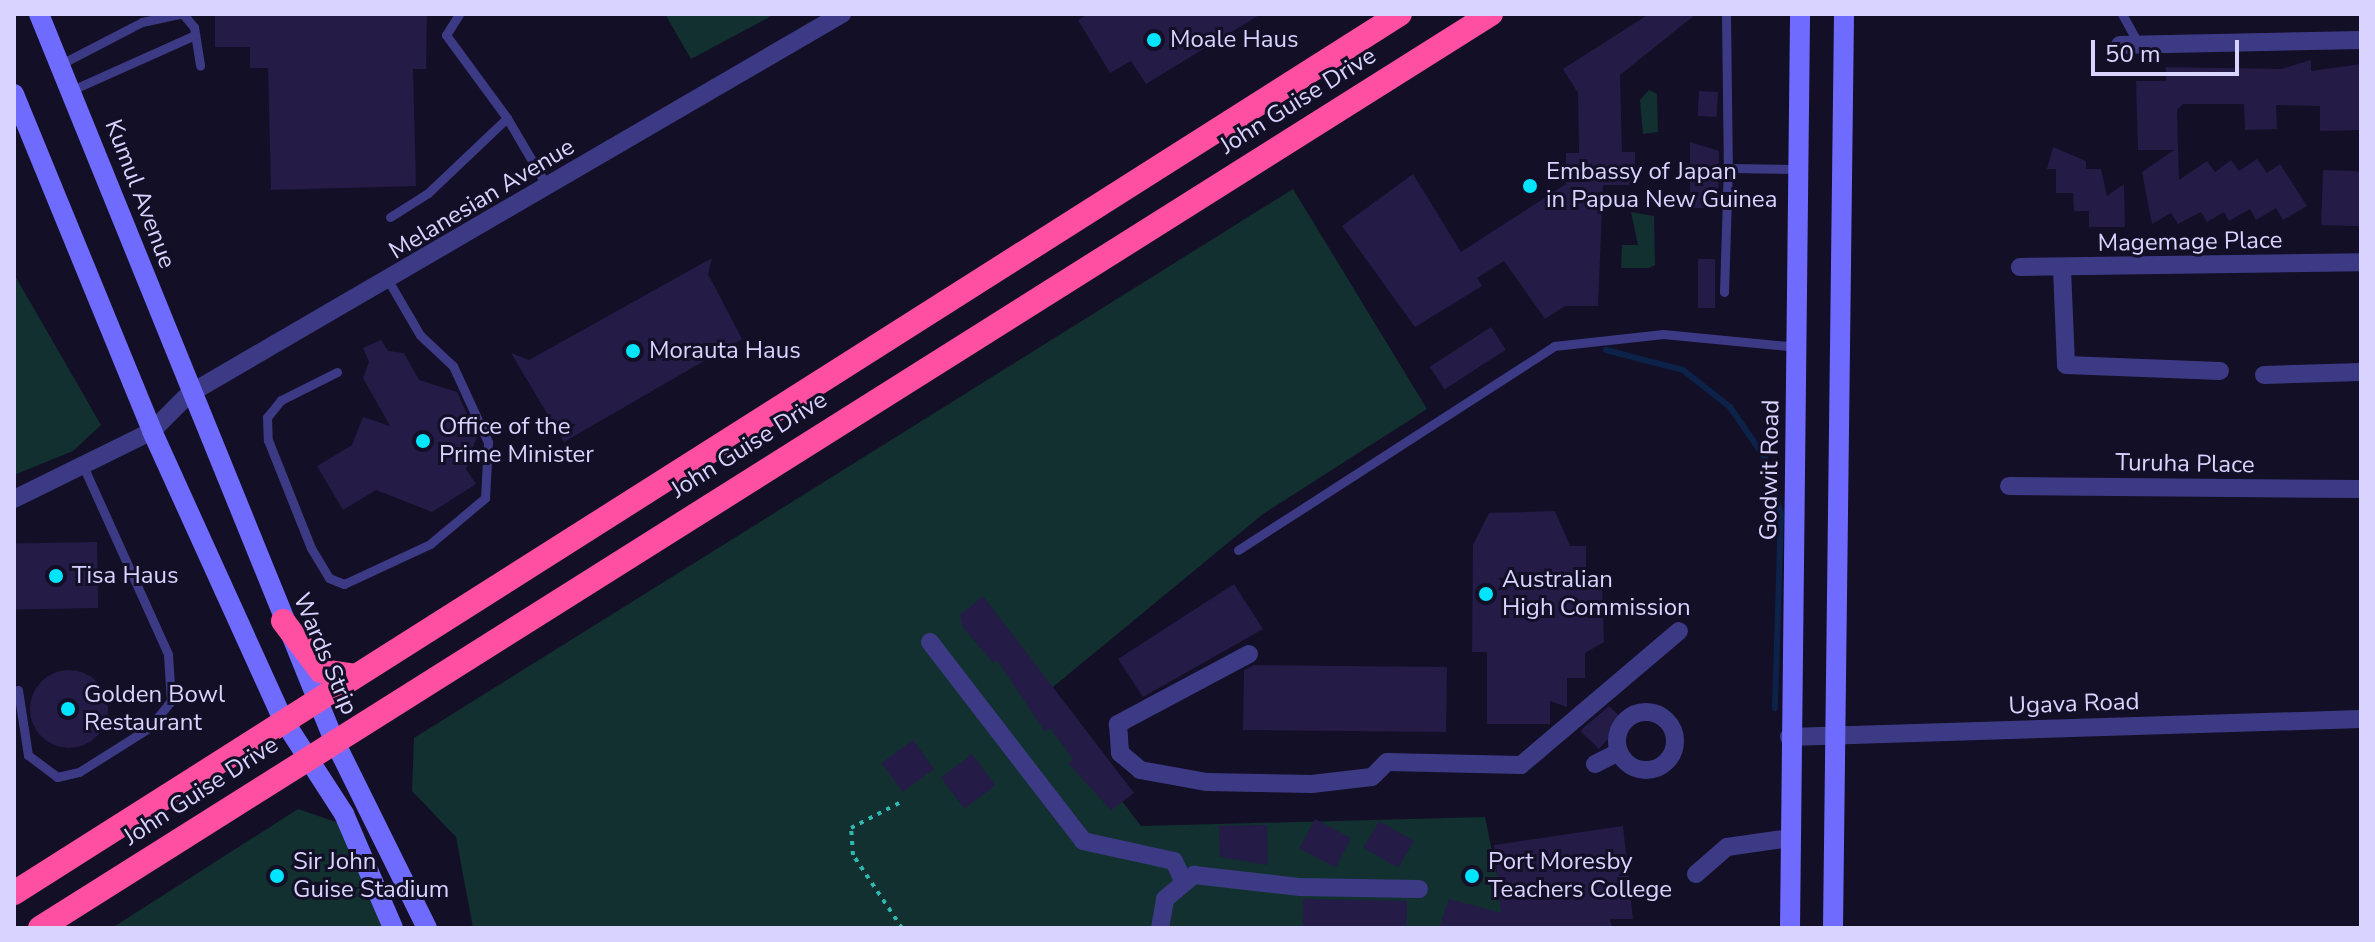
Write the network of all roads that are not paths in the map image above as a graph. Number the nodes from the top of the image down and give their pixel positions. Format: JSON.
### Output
{"nodes":[{"id":1,"x":39,"y":14,"type":"edge"},
{"id":2,"x":182,"y":14,"type":"edge"},
{"id":3,"x":459,"y":14,"type":"edge"},
{"id":4,"x":842,"y":14,"type":"edge"},
{"id":5,"x":1400,"y":14,"type":"edge"},
{"id":6,"x":1491,"y":14,"type":"edge"},
{"id":7,"x":1726,"y":14,"type":"edge"},
{"id":8,"x":1800,"y":14,"type":"edge"},
{"id":9,"x":1844,"y":14,"type":"edge"},
{"id":10,"x":2122,"y":14,"type":"edge"},
{"id":11,"x":195,"y":35,"type":"junction"},
{"id":12,"x":2361,"y":40,"type":"edge"},
{"id":13,"x":2130,"y":45,"type":"joint"},
{"id":14,"x":61,"y":64,"type":"junction"},
{"id":15,"x":200,"y":66,"type":"dead end"},
{"id":16,"x":72,"y":90,"type":"junction"},
{"id":17,"x":14,"y":94,"type":"edge"},
{"id":18,"x":507,"y":118,"type":"junction"},
{"id":19,"x":1728,"y":168,"type":"junction"},
{"id":20,"x":1801,"y":170,"type":"junction"},
{"id":21,"x":548,"y":188,"type":"junction"},
{"id":22,"x":390,"y":217,"type":"dead end"},
{"id":23,"x":2361,"y":262,"type":"edge"},
{"id":24,"x":2020,"y":267,"type":"dead end"},
{"id":25,"x":2062,"y":269,"type":"junction"},
{"id":26,"x":389,"y":282,"type":"junction"},
{"id":27,"x":1724,"y":292,"type":"dead end"},
{"id":28,"x":1799,"y":347,"type":"junction"},
{"id":29,"x":2220,"y":371,"type":"dead end"},
{"id":30,"x":337,"y":372,"type":"dead end"},
{"id":31,"x":2361,"y":372,"type":"edge"},
{"id":32,"x":2264,"y":375,"type":"dead end"},
{"id":33,"x":189,"y":394,"type":"junction"},
{"id":34,"x":152,"y":431,"type":"junction"},
{"id":35,"x":84,"y":468,"type":"junction"},
{"id":36,"x":2009,"y":486,"type":"dead end"},
{"id":37,"x":2361,"y":489,"type":"edge"},
{"id":38,"x":14,"y":499,"type":"edge"},
{"id":39,"x":1238,"y":550,"type":"dead end"},
{"id":40,"x":283,"y":621,"type":"junction"},
{"id":41,"x":1679,"y":631,"type":"dead end"},
{"id":42,"x":930,"y":642,"type":"dead end"},
{"id":43,"x":1249,"y":654,"type":"dead end"},
{"id":44,"x":356,"y":676,"type":"junction"},
{"id":45,"x":18,"y":690,"type":"dead end"},
{"id":46,"x":1609,"y":694,"type":"junction"},
{"id":47,"x":315,"y":697,"type":"junction"},
{"id":48,"x":1632,"y":716,"type":"junction"},
{"id":49,"x":282,"y":718,"type":"junction"},
{"id":50,"x":2361,"y":719,"type":"edge"},
{"id":51,"x":1832,"y":736,"type":"junction"},
{"id":52,"x":1789,"y":737,"type":"junction"},
{"id":53,"x":333,"y":738,"type":"junction"},
{"id":54,"x":1619,"y":752,"type":"junction"},
{"id":55,"x":308,"y":755,"type":"junction"},
{"id":56,"x":1595,"y":764,"type":"dead end"},
{"id":57,"x":1790,"y":838,"type":"junction"},
{"id":58,"x":1696,"y":874,"type":"dead end"},
{"id":59,"x":1184,"y":882,"type":"junction"},
{"id":60,"x":1419,"y":889,"type":"dead end"},
{"id":61,"x":14,"y":893,"type":"edge"},
{"id":62,"x":40,"y":928,"type":"edge"},
{"id":63,"x":393,"y":928,"type":"edge"},
{"id":64,"x":427,"y":928,"type":"edge"},
{"id":65,"x":1160,"y":928,"type":"edge"},
{"id":66,"x":1790,"y":928,"type":"edge"},
{"id":67,"x":1833,"y":928,"type":"edge"}],
"edges":[{"from":1,"to":14,"type":"street","name":"Kumul Avenue"},
{"from":2,"to":11,"type":"lane"},
{"from":2,"to":14,"type":"lane"},
{"from":3,"to":18,"type":"lane"},
{"from":4,"to":21,"type":"street","name":"Melanesian Avenue"},
{"from":5,"to":44,"type":"highway","name":"John Guise Drive"},
{"from":6,"to":53,"type":"highway","name":"John Guise Drive"},
{"from":7,"to":19,"type":"lane"},
{"from":8,"to":20,"type":"street","name":"Godwit Road"},
{"from":9,"to":51,"type":"street"},
{"from":10,"to":13,"type":"lane"},
{"from":11,"to":15,"type":"lane"},
{"from":11,"to":16,"type":"lane"},
{"from":12,"to":13,"type":"street"},
{"from":14,"to":16,"type":"street","name":"Kumul Avenue"},
{"from":16,"to":33,"type":"street","name":"Kumul Avenue"},
{"from":17,"to":34,"type":"street"},
{"from":18,"to":21,"type":"lane"},
{"from":18,"to":22,"type":"lane"},
{"from":19,"to":20,"type":"lane"},
{"from":19,"to":27,"type":"lane"},
{"from":20,"to":28,"type":"street","name":"Godwit Road"},
{"from":21,"to":26,"type":"street","name":"Melanesian Avenue"},
{"from":23,"to":25,"type":"street","name":"Magemage Place"},
{"from":24,"to":25,"type":"street","name":"Magemage Place"},
{"from":25,"to":29,"type":"street"},
{"from":26,"to":30,"type":"lane"},
{"from":26,"to":33,"type":"street","name":"Melanesian Avenue"},
{"from":28,"to":39,"type":"lane"},
{"from":28,"to":52,"type":"street","name":"Godwit Road"},
{"from":31,"to":32,"type":"street"},
{"from":33,"to":34,"type":"street","name":"Melanesian Avenue"},
{"from":33,"to":40,"type":"street","name":"Wards Strip"},
{"from":34,"to":35,"type":"street","name":"Melanesian Avenue"},
{"from":34,"to":49,"type":"street"},
{"from":35,"to":38,"type":"street","name":"Melanesian Avenue"},
{"from":35,"to":45,"type":"lane"},
{"from":36,"to":37,"type":"street","name":"Turuha Place"},
{"from":40,"to":44,"type":"highway"},
{"from":40,"to":47,"type":"street","name":"Wards Strip"},
{"from":41,"to":46,"type":"street"},
{"from":42,"to":59,"type":"street"},
{"from":43,"to":46,"type":"street"},
{"from":44,"to":47,"type":"highway","name":"John Guise Drive"},
{"from":46,"to":48,"type":"street"},
{"from":47,"to":49,"type":"highway","name":"John Guise Drive"},
{"from":47,"to":53,"type":"street","name":"Wards Strip"},
{"from":48,"to":54,"type":"street"},
{"from":48,"to":54,"type":"street"},
{"from":49,"to":55,"type":"street"},
{"from":49,"to":61,"type":"highway","name":"John Guise Drive"},
{"from":50,"to":51,"type":"street","name":"Ugava Road"},
{"from":51,"to":52,"type":"street","name":"Ugava Road"},
{"from":51,"to":67,"type":"street"},
{"from":52,"to":57,"type":"street","name":"Godwit Road"},
{"from":53,"to":55,"type":"highway","name":"John Guise Drive"},
{"from":53,"to":64,"type":"street","name":"Wards Strip"},
{"from":54,"to":56,"type":"street"},
{"from":55,"to":62,"type":"highway","name":"John Guise Drive"},
{"from":55,"to":63,"type":"street"},
{"from":57,"to":58,"type":"street"},
{"from":57,"to":66,"type":"street","name":"Godwit Road"},
{"from":59,"to":60,"type":"street"},
{"from":59,"to":65,"type":"street"}]}
